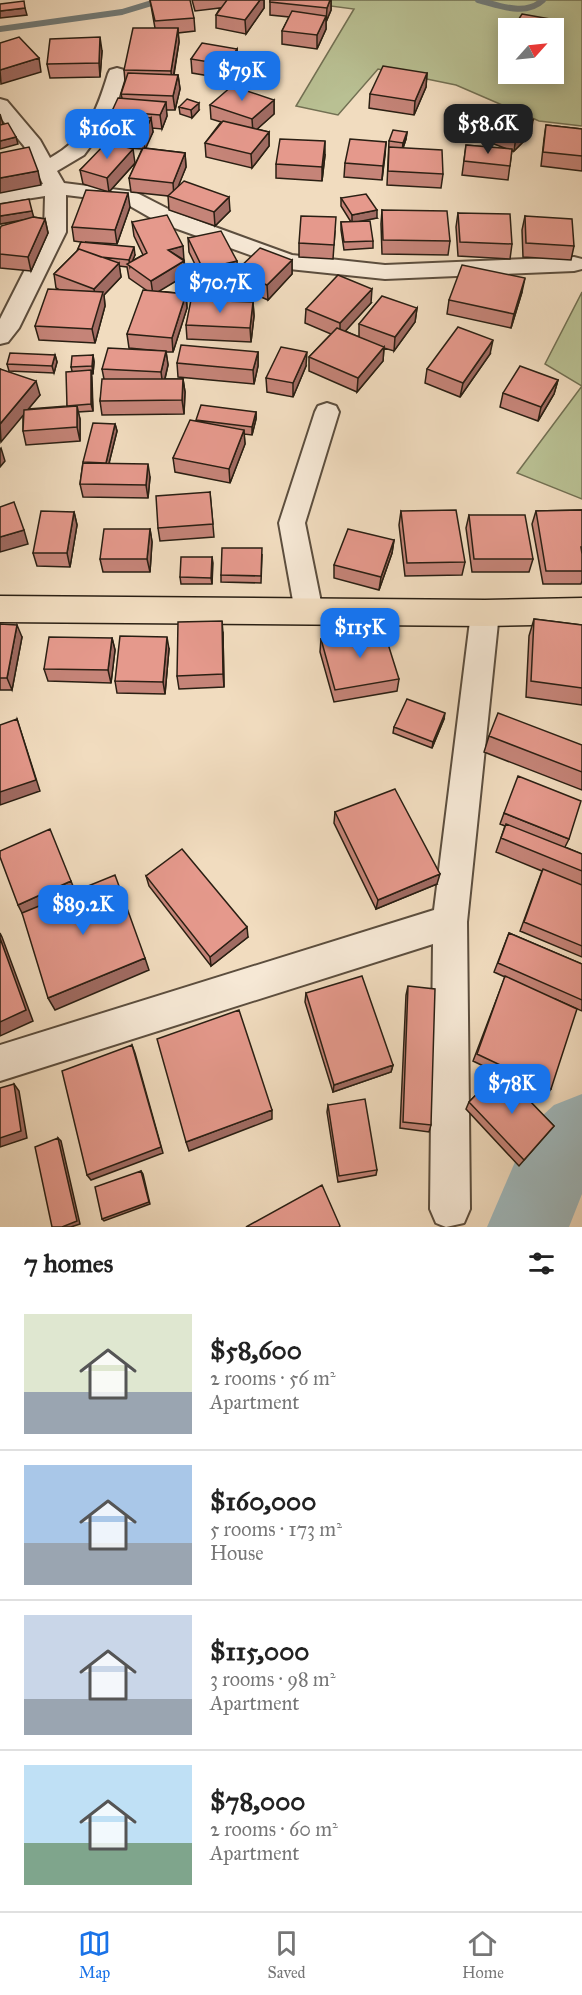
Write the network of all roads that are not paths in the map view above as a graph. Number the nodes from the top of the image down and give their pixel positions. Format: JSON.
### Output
{"nodes":[{"id":1,"x":117,"y":74,"type":"dead end"},
{"id":2,"x":0,"y":105,"type":"edge"},
{"id":3,"x":51,"y":178,"type":"junction"},
{"id":4,"x":0,"y":197,"type":"edge"},
{"id":5,"x":574,"y":264,"type":"dead end"},
{"id":6,"x":0,"y":336,"type":"edge"},
{"id":7,"x":327,"y":412,"type":"dead end"},
{"id":8,"x":0,"y":609,"type":"edge"},
{"id":9,"x":582,"y":611,"type":"edge"},
{"id":10,"x":309,"y":612,"type":"junction"},
{"id":11,"x":485,"y":613,"type":"junction"},
{"id":12,"x":450,"y":922,"type":"junction"},
{"id":13,"x":0,"y":1063,"type":"edge"},
{"id":14,"x":450,"y":1209,"type":"dead end"}],
"edges":[{"from":1,"to":3,"type":"street"},
{"from":2,"to":3,"type":"street"},
{"from":3,"to":4,"type":"street"},
{"from":3,"to":5,"type":"street"},
{"from":3,"to":6,"type":"street"},
{"from":7,"to":10,"type":"street"},
{"from":8,"to":10,"type":"main road"},
{"from":9,"to":11,"type":"main road"},
{"from":10,"to":11,"type":"main road"},
{"from":11,"to":12,"type":"street"},
{"from":12,"to":13,"type":"street"},
{"from":12,"to":14,"type":"street"}]}
